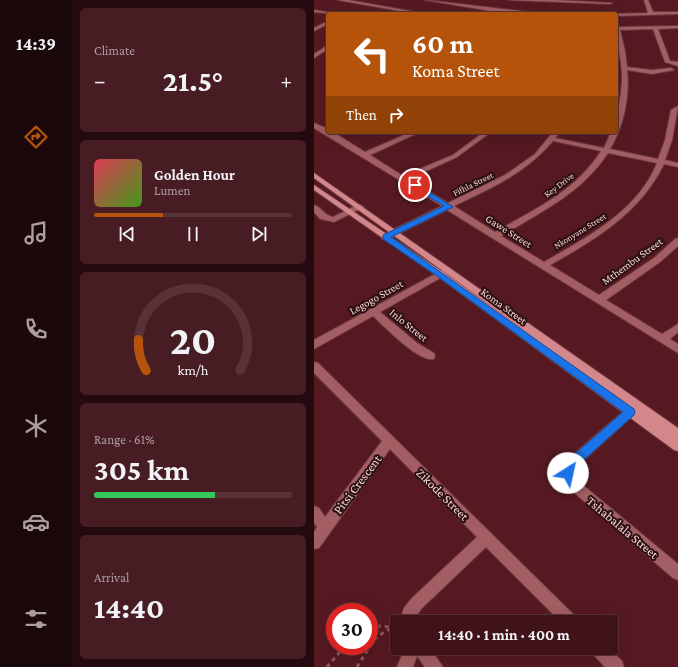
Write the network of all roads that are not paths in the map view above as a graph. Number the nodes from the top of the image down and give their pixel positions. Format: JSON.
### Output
{"nodes":[{"id":1,"x":340,"y":0,"type":"edge"},
{"id":2,"x":428,"y":0,"type":"edge"},
{"id":3,"x":511,"y":0,"type":"edge"},
{"id":4,"x":646,"y":0,"type":"edge"},
{"id":5,"x":438,"y":1,"type":"edge"},
{"id":6,"x":609,"y":2,"type":"edge"},
{"id":7,"x":431,"y":5,"type":"dead end"},
{"id":8,"x":314,"y":11,"type":"edge"},
{"id":9,"x":417,"y":12,"type":"edge"},
{"id":10,"x":518,"y":12,"type":"edge"},
{"id":11,"x":612,"y":12,"type":"edge"},
{"id":12,"x":326,"y":13,"type":"edge"},
{"id":13,"x":678,"y":13,"type":"edge"},
{"id":14,"x":651,"y":14,"type":"junction"},
{"id":15,"x":618,"y":15,"type":"edge"},
{"id":16,"x":326,"y":23,"type":"edge"},
{"id":17,"x":678,"y":27,"type":"edge"},
{"id":18,"x":618,"y":28,"type":"edge"},
{"id":19,"x":655,"y":28,"type":"junction"},
{"id":20,"x":314,"y":30,"type":"edge"},
{"id":21,"x":618,"y":37,"type":"edge"},
{"id":22,"x":326,"y":48,"type":"edge"},
{"id":23,"x":316,"y":55,"type":"edge"},
{"id":24,"x":678,"y":64,"type":"edge"},
{"id":25,"x":625,"y":68,"type":"junction"},
{"id":26,"x":671,"y":70,"type":"dead end"},
{"id":27,"x":618,"y":84,"type":"edge"},
{"id":28,"x":625,"y":84,"type":"junction"},
{"id":29,"x":678,"y":108,"type":"edge"},
{"id":30,"x":314,"y":125,"type":"edge"},
{"id":31,"x":618,"y":125,"type":"edge"},
{"id":32,"x":326,"y":130,"type":"edge"},
{"id":33,"x":334,"y":134,"type":"edge"},
{"id":34,"x":413,"y":134,"type":"edge"},
{"id":35,"x":485,"y":134,"type":"edge"},
{"id":36,"x":556,"y":134,"type":"edge"},
{"id":37,"x":614,"y":134,"type":"edge"},
{"id":38,"x":551,"y":140,"type":"junction"},
{"id":39,"x":608,"y":150,"type":"junction"},
{"id":40,"x":366,"y":154,"type":"junction"},
{"id":41,"x":663,"y":162,"type":"junction"},
{"id":42,"x":678,"y":165,"type":"edge"},
{"id":43,"x":314,"y":175,"type":"edge"},
{"id":44,"x":404,"y":178,"type":"junction"},
{"id":45,"x":314,"y":187,"type":"edge"},
{"id":46,"x":314,"y":207,"type":"edge"},
{"id":47,"x":360,"y":207,"type":"junction"},
{"id":48,"x":450,"y":207,"type":"junction"},
{"id":49,"x":350,"y":213,"type":"junction"},
{"id":50,"x":396,"y":233,"type":"junction"},
{"id":51,"x":496,"y":235,"type":"junction"},
{"id":52,"x":385,"y":237,"type":"junction"},
{"id":53,"x":678,"y":241,"type":"edge"},
{"id":54,"x":544,"y":265,"type":"junction"},
{"id":55,"x":444,"y":272,"type":"junction"},
{"id":56,"x":600,"y":299,"type":"junction"},
{"id":57,"x":374,"y":312,"type":"junction"},
{"id":58,"x":678,"y":327,"type":"edge"},
{"id":59,"x":663,"y":339,"type":"junction"},
{"id":60,"x":314,"y":345,"type":"edge"},
{"id":61,"x":678,"y":349,"type":"edge"},
{"id":62,"x":430,"y":356,"type":"dead end"},
{"id":63,"x":314,"y":366,"type":"edge"},
{"id":64,"x":630,"y":412,"type":"junction"},
{"id":65,"x":389,"y":441,"type":"junction"},
{"id":66,"x":677,"y":442,"type":"edge"},
{"id":67,"x":314,"y":512,"type":"edge"},
{"id":68,"x":325,"y":527,"type":"junction"},
{"id":69,"x":487,"y":537,"type":"junction"},
{"id":70,"x":314,"y":542,"type":"edge"},
{"id":71,"x":678,"y":573,"type":"edge"},
{"id":72,"x":408,"y":615,"type":"edge"},
{"id":73,"x":565,"y":615,"type":"edge"},
{"id":74,"x":410,"y":655,"type":"edge"},
{"id":75,"x":426,"y":655,"type":"edge"},
{"id":76,"x":604,"y":655,"type":"edge"},
{"id":77,"x":405,"y":667,"type":"edge"},
{"id":78,"x":435,"y":667,"type":"edge"},
{"id":79,"x":616,"y":667,"type":"edge"}],
"edges":[{"from":1,"to":9,"type":"street"},
{"from":2,"to":5,"type":"street"},
{"from":3,"to":6,"type":"street"},
{"from":4,"to":14,"type":"street"},
{"from":5,"to":7,"type":"street"},
{"from":5,"to":10,"type":"street"},
{"from":6,"to":11,"type":"street"},
{"from":8,"to":12,"type":"street"},
{"from":13,"to":14,"type":"street"},
{"from":14,"to":15,"type":"street"},
{"from":16,"to":20,"type":"street"},
{"from":17,"to":19,"type":"street"},
{"from":18,"to":19,"type":"street"},
{"from":19,"to":24,"type":"street"},
{"from":21,"to":25,"type":"street","name":"Key Drive"},
{"from":22,"to":23,"type":"street"},
{"from":25,"to":26,"type":"street"},
{"from":25,"to":28,"type":"street","name":"Key Drive"},
{"from":27,"to":28,"type":"street"},
{"from":28,"to":31,"type":"street","name":"Key Drive"},
{"from":29,"to":41,"type":"street","name":"Nkonyane Street"},
{"from":30,"to":32,"type":"street","name":"Gawe Street"},
{"from":33,"to":40,"type":"street","name":"Gawe Street"},
{"from":34,"to":40,"type":"street"},
{"from":35,"to":44,"type":"street"},
{"from":36,"to":38,"type":"street","name":"Fifhla Street"},
{"from":37,"to":39,"type":"street","name":"Key Drive"},
{"from":38,"to":39,"type":"street"},
{"from":38,"to":48,"type":"street","name":"Fifhla Street"},
{"from":39,"to":41,"type":"street"},
{"from":39,"to":51,"type":"street","name":"Key Drive"},
{"from":40,"to":44,"type":"street","name":"Gawe Street"},
{"from":41,"to":42,"type":"street"},
{"from":41,"to":54,"type":"street","name":"Nkonyane Street"},
{"from":43,"to":47,"type":"main road","name":"Koma Street"},
{"from":44,"to":48,"type":"street","name":"Gawe Street"},
{"from":45,"to":49,"type":"main road","name":"Koma Street"},
{"from":46,"to":49,"type":"street"},
{"from":47,"to":49,"type":"street"},
{"from":47,"to":50,"type":"main road","name":"Koma Street"},
{"from":48,"to":50,"type":"street","name":"Fifhla Street"},
{"from":48,"to":51,"type":"street","name":"Gawe Street"},
{"from":49,"to":52,"type":"main road","name":"Koma Street"},
{"from":50,"to":52,"type":"street","name":"Fifhla Street"},
{"from":50,"to":55,"type":"main road","name":"Koma Street"},
{"from":51,"to":54,"type":"street","name":"Gawe Street"},
{"from":52,"to":55,"type":"main road","name":"Koma Street"},
{"from":53,"to":56,"type":"street","name":"Mthembu Street"},
{"from":54,"to":56,"type":"street","name":"Gawe Street"},
{"from":55,"to":57,"type":"street","name":"Legogo Street"},
{"from":55,"to":64,"type":"main road","name":"Koma Street"},
{"from":55,"to":66,"type":"main road","name":"Koma Street"},
{"from":56,"to":59,"type":"street","name":"Gawe Street"},
{"from":57,"to":60,"type":"street","name":"Legogo Street"},
{"from":57,"to":62,"type":"street","name":"Inlo Street"},
{"from":58,"to":59,"type":"street"},
{"from":59,"to":61,"type":"street","name":"Gawe Street"},
{"from":63,"to":65,"type":"street","name":"Zikode Street"},
{"from":64,"to":66,"type":"main road","name":"Koma Street"},
{"from":64,"to":71,"type":"street","name":"Tshabalala Street"},
{"from":65,"to":68,"type":"street","name":"Pitsi Crescent"},
{"from":65,"to":69,"type":"street","name":"Zikode Street"},
{"from":67,"to":68,"type":"street","name":"Pitsi Crescent"},
{"from":68,"to":70,"type":"street","name":"Pitsi Crescent"},
{"from":69,"to":72,"type":"street"},
{"from":69,"to":73,"type":"street","name":"Zikode Street"},
{"from":74,"to":77,"type":"street"},
{"from":75,"to":78,"type":"street"},
{"from":76,"to":79,"type":"street"}]}
